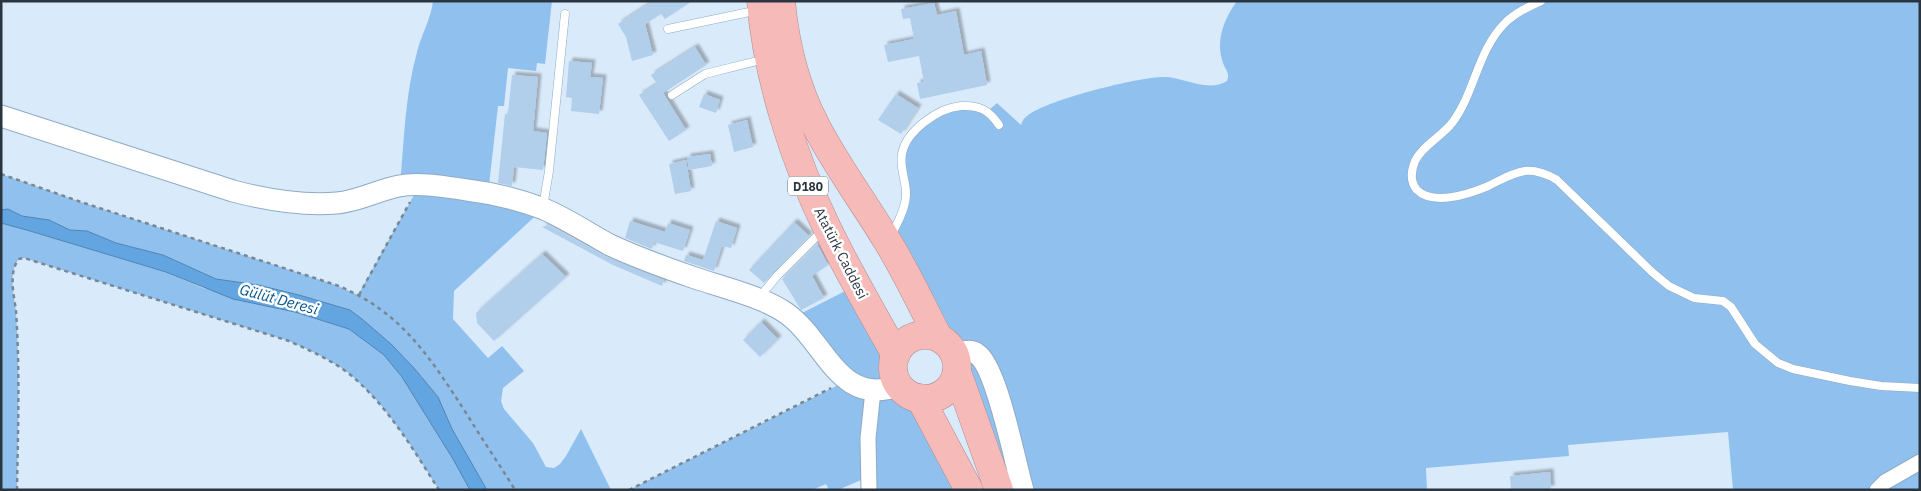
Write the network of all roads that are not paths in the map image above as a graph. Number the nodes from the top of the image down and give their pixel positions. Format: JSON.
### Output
{"nodes":[{"id":1,"x":1541,"y":1,"type":"edge"},
{"id":2,"x":768,"y":4,"type":"edge"},
{"id":3,"x":565,"y":14,"type":"dead end"},
{"id":4,"x":668,"y":29,"type":"dead end"},
{"id":5,"x":769,"y":57,"type":"junction"},
{"id":6,"x":672,"y":95,"type":"dead end"},
{"id":7,"x":1,"y":116,"type":"edge"},
{"id":8,"x":999,"y":124,"type":"dead end"},
{"id":9,"x":543,"y":209,"type":"junction"},
{"id":10,"x":826,"y":227,"type":"junction"},
{"id":11,"x":888,"y":241,"type":"junction"},
{"id":12,"x":758,"y":300,"type":"junction"},
{"id":13,"x":896,"y":355,"type":"junction"},
{"id":14,"x":950,"y":355,"type":"junction"},
{"id":15,"x":1920,"y":388,"type":"edge"},
{"id":16,"x":873,"y":391,"type":"junction"},
{"id":17,"x":910,"y":391,"type":"junction"},
{"id":18,"x":1920,"y":462,"type":"edge"},
{"id":19,"x":869,"y":490,"type":"edge"},
{"id":20,"x":969,"y":490,"type":"edge"},
{"id":21,"x":999,"y":490,"type":"edge"},
{"id":22,"x":1023,"y":490,"type":"edge"},
{"id":23,"x":1877,"y":490,"type":"edge"}],
"edges":[{"from":1,"to":15,"type":"lane"},
{"from":2,"to":4,"type":"lane"},
{"from":2,"to":5,"type":"highway","name":"Atatürk Caddesi","number":"D180"},
{"from":2,"to":11,"type":"highway","number":"D180"},
{"from":3,"to":9,"type":"lane"},
{"from":5,"to":6,"type":"lane"},
{"from":5,"to":10,"type":"highway","name":"Atatürk Caddesi","number":"D180"},
{"from":7,"to":9,"type":"street"},
{"from":8,"to":11,"type":"lane"},
{"from":9,"to":12,"type":"street"},
{"from":10,"to":12,"type":"lane"},
{"from":10,"to":13,"type":"highway","name":"Atatürk Caddesi","number":"D180"},
{"from":11,"to":14,"type":"highway","number":"D180"},
{"from":12,"to":16,"type":"street"},
{"from":13,"to":14,"type":"highway"},
{"from":13,"to":17,"type":"highway","name":"Atatürk Caddesi"},
{"from":14,"to":17,"type":"highway"},
{"from":14,"to":21,"type":"highway","number":"D180"},
{"from":14,"to":22,"type":"street"},
{"from":16,"to":17,"type":"street"},
{"from":16,"to":19,"type":"street"},
{"from":17,"to":20,"type":"highway","name":"Atatürk Caddesi"},
{"from":18,"to":23,"type":"street"}]}
